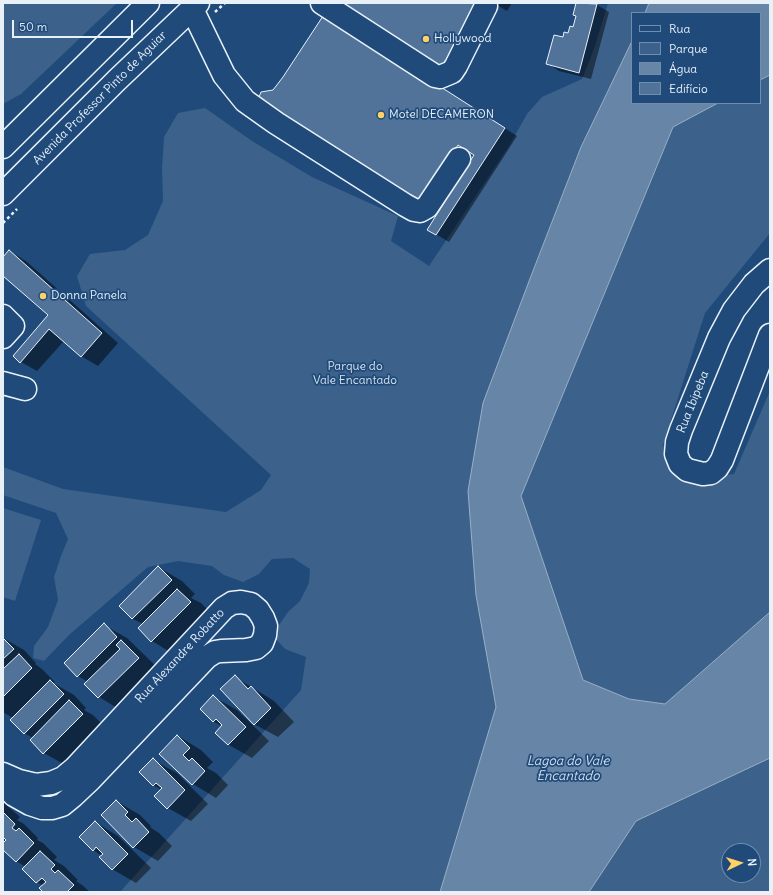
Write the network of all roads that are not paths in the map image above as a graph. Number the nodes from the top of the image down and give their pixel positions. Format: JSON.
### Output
{"nodes":[{"id":1,"x":148,"y":3,"type":"edge"},
{"id":2,"x":322,"y":3,"type":"edge"},
{"id":3,"x":195,"y":6,"type":"edge"},
{"id":4,"x":486,"y":6,"type":"dead end"},
{"id":5,"x":3,"y":147,"type":"edge"},
{"id":6,"x":459,"y":159,"type":"dead end"},
{"id":7,"x":3,"y":194,"type":"edge"},
{"id":8,"x":770,"y":270,"type":"edge"},
{"id":9,"x":3,"y":316,"type":"edge"},
{"id":10,"x":770,"y":335,"type":"edge"},
{"id":11,"x":3,"y":337,"type":"edge"},
{"id":12,"x":3,"y":383,"type":"edge"},
{"id":13,"x":24,"y":389,"type":"dead end"},
{"id":14,"x":3,"y":774,"type":"edge"},
{"id":15,"x":3,"y":783,"type":"edge"}],
"edges":[{"from":1,"to":5,"type":"street"},
{"from":2,"to":4,"type":"street"},
{"from":3,"to":6,"type":"street"},
{"from":3,"to":7,"type":"street","name":"Avenida Professor Pinto de Aguiar"},
{"from":8,"to":10,"type":"street","name":"Rua Ibipeba"},
{"from":9,"to":11,"type":"street"},
{"from":12,"to":13,"type":"street"},
{"from":14,"to":15,"type":"street","name":"Rua Alexandre Robatto"}]}
